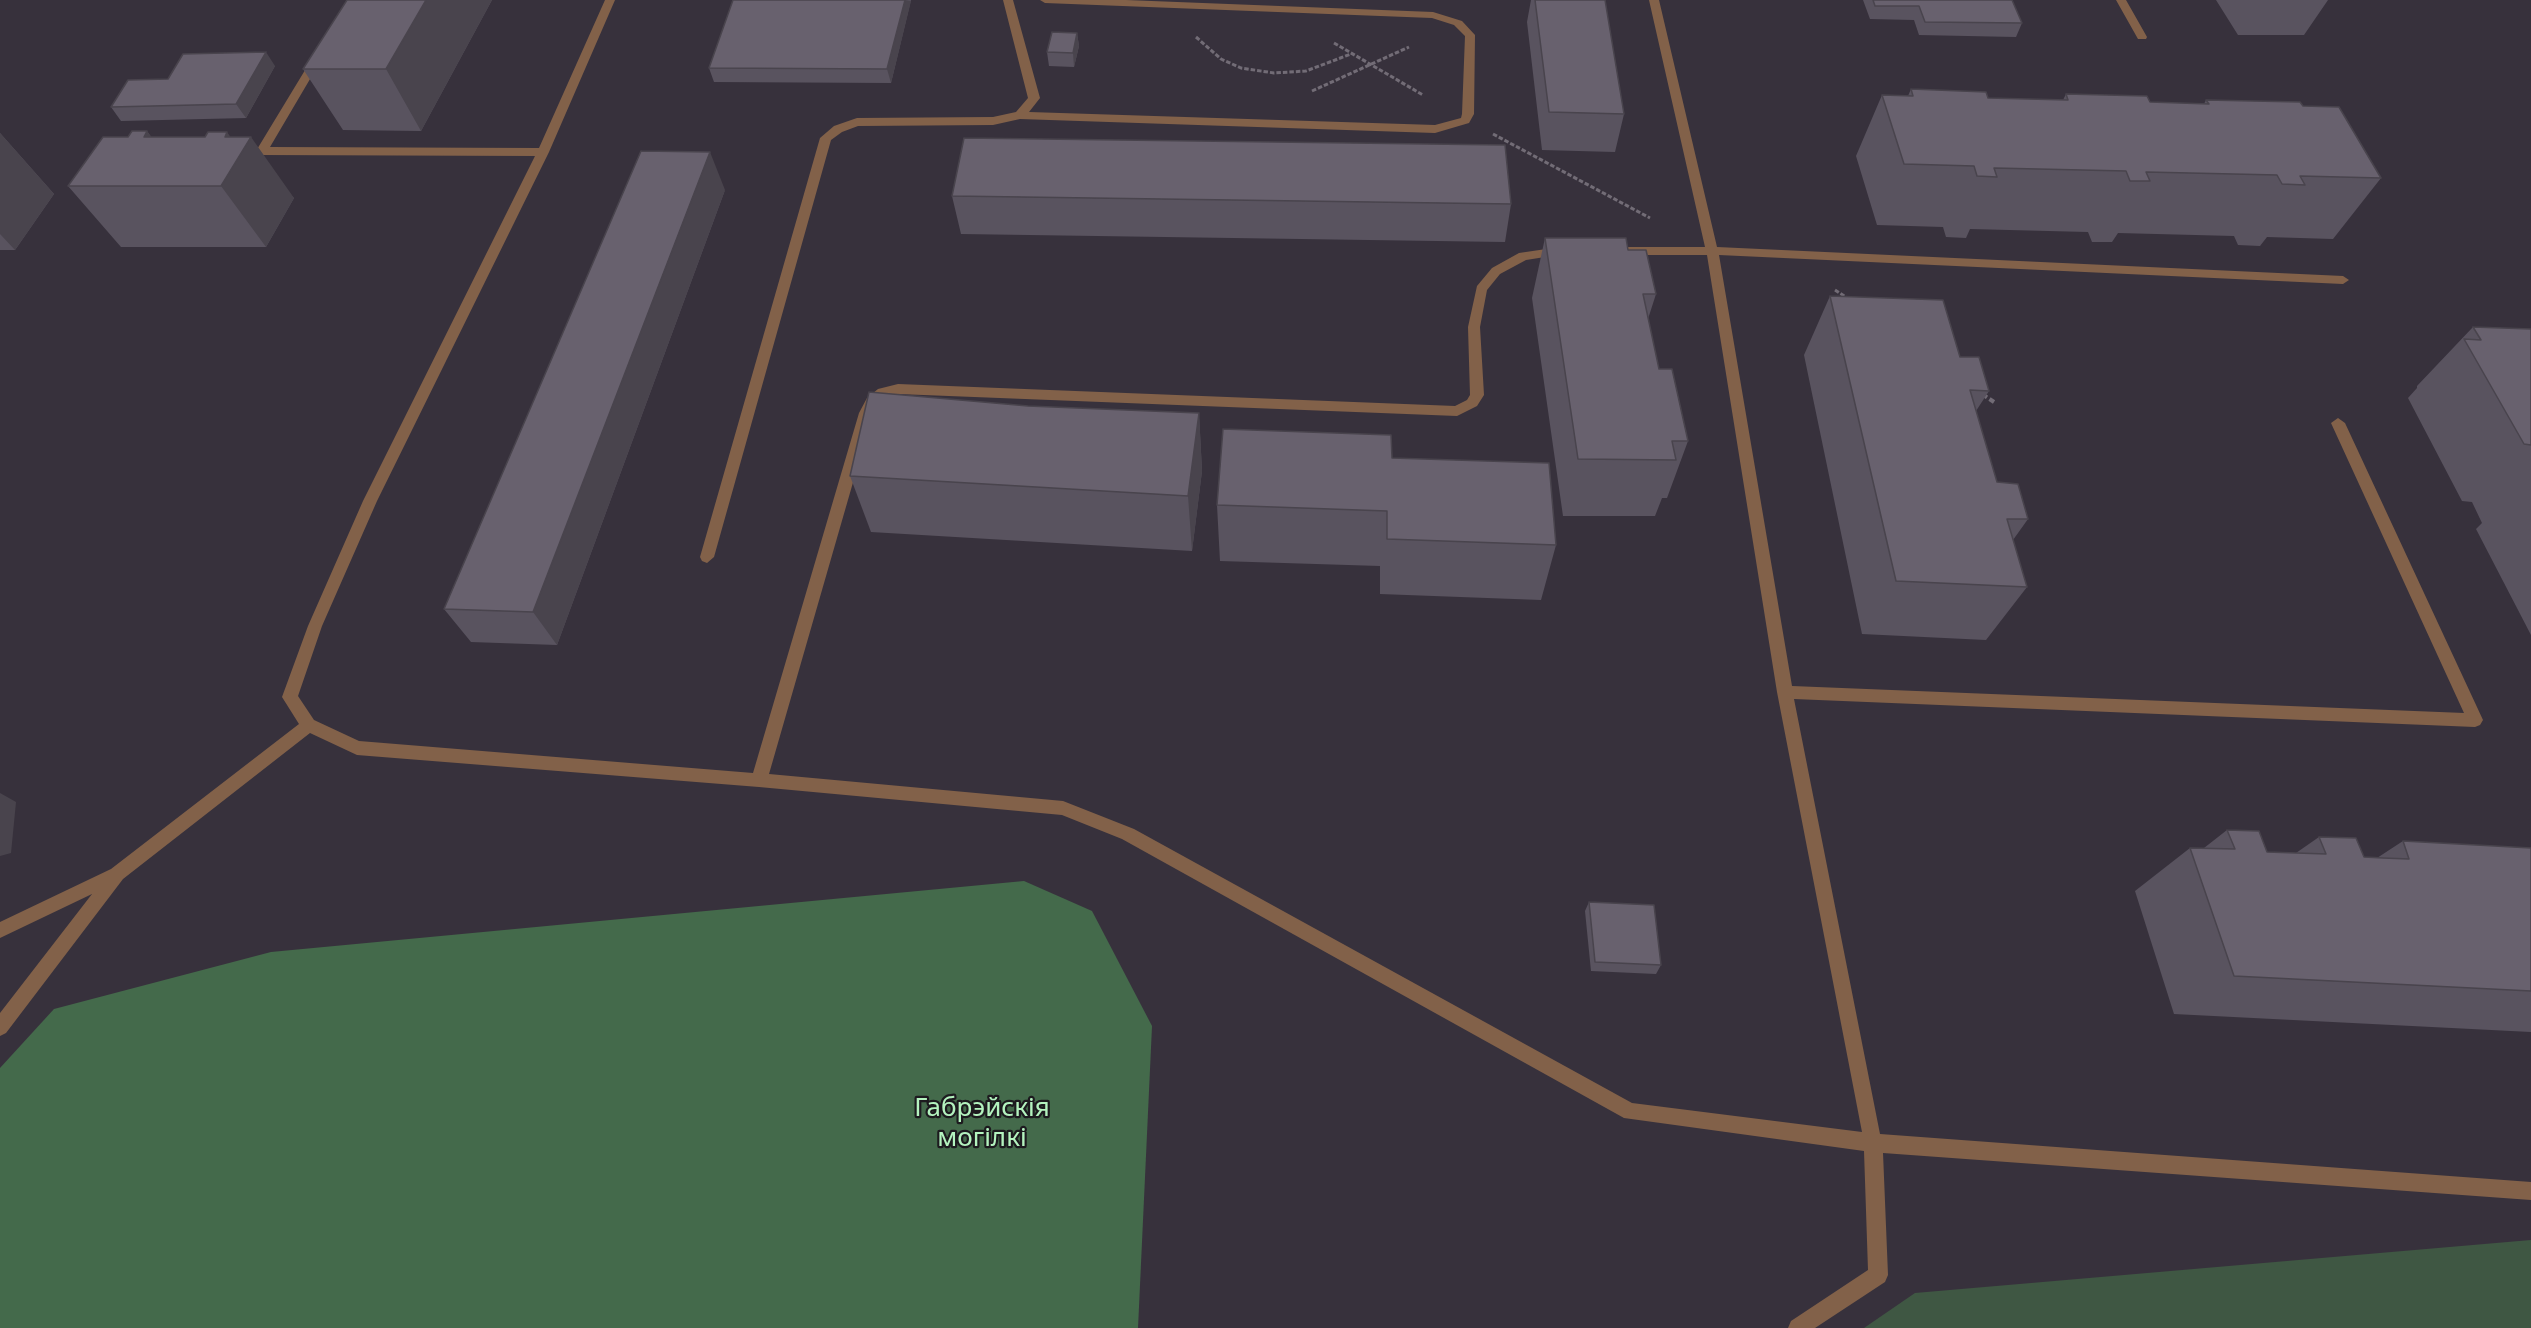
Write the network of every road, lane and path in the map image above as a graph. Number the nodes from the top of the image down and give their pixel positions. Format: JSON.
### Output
{"nodes":[{"id":1,"x":610,"y":0,"type":"edge"},
{"id":2,"x":1008,"y":0,"type":"edge"},
{"id":3,"x":1045,"y":0,"type":"edge"},
{"id":4,"x":1654,"y":0,"type":"edge"},
{"id":5,"x":2121,"y":0,"type":"edge"},
{"id":6,"x":1179,"y":5,"type":"junction"},
{"id":7,"x":1458,"y":23,"type":"junction"},
{"id":8,"x":2142,"y":37,"type":"dead end"},
{"id":9,"x":322,"y":50,"type":"edge"},
{"id":10,"x":1352,"y":54,"type":"dead end"},
{"id":11,"x":1307,"y":93,"type":"dead end"},
{"id":12,"x":1020,"y":115,"type":"junction"},
{"id":13,"x":543,"y":152,"type":"junction"},
{"id":14,"x":1577,"y":250,"type":"edge"},
{"id":15,"x":1611,"y":250,"type":"edge"},
{"id":16,"x":1712,"y":251,"type":"junction"},
{"id":17,"x":1786,"y":255,"type":"junction"},
{"id":18,"x":2343,"y":280,"type":"dead end"},
{"id":19,"x":1852,"y":302,"type":"edge"},
{"id":20,"x":1975,"y":388,"type":"edge"},
{"id":21,"x":1994,"y":402,"type":"dead end"},
{"id":22,"x":2338,"y":423,"type":"dead end"},
{"id":23,"x":706,"y":557,"type":"dead end"},
{"id":24,"x":1785,"y":692,"type":"junction"},
{"id":25,"x":309,"y":725,"type":"junction"},
{"id":26,"x":759,"y":780,"type":"junction"},
{"id":27,"x":117,"y":874,"type":"junction"},
{"id":28,"x":0,"y":930,"type":"edge"},
{"id":29,"x":0,"y":1028,"type":"edge"},
{"id":30,"x":1873,"y":1143,"type":"junction"},
{"id":31,"x":2531,"y":1191,"type":"edge"},
{"id":32,"x":1798,"y":1328,"type":"edge"}],
"edges":[{"from":1,"to":13,"type":"lane"},
{"from":2,"to":12,"type":"lane"},
{"from":3,"to":6,"type":"lane"},
{"from":4,"to":16,"type":"lane"},
{"from":5,"to":8,"type":"lane"},
{"from":6,"to":7,"type":"lane"},
{"from":6,"to":10,"type":"path"},
{"from":7,"to":11,"type":"path"},
{"from":7,"to":12,"type":"lane"},
{"from":9,"to":13,"type":"lane"},
{"from":12,"to":23,"type":"lane"},
{"from":13,"to":25,"type":"lane"},
{"from":14,"to":26,"type":"lane"},
{"from":15,"to":16,"type":"lane"},
{"from":16,"to":17,"type":"lane"},
{"from":16,"to":24,"type":"lane"},
{"from":17,"to":18,"type":"lane"},
{"from":17,"to":19,"type":"path"},
{"from":20,"to":21,"type":"path"},
{"from":22,"to":24,"type":"lane"},
{"from":24,"to":30,"type":"lane"},
{"from":25,"to":26,"type":"lane"},
{"from":25,"to":27,"type":"lane"},
{"from":26,"to":30,"type":"lane"},
{"from":27,"to":28,"type":"lane"},
{"from":27,"to":29,"type":"lane"},
{"from":30,"to":31,"type":"lane"},
{"from":30,"to":32,"type":"lane"}]}
